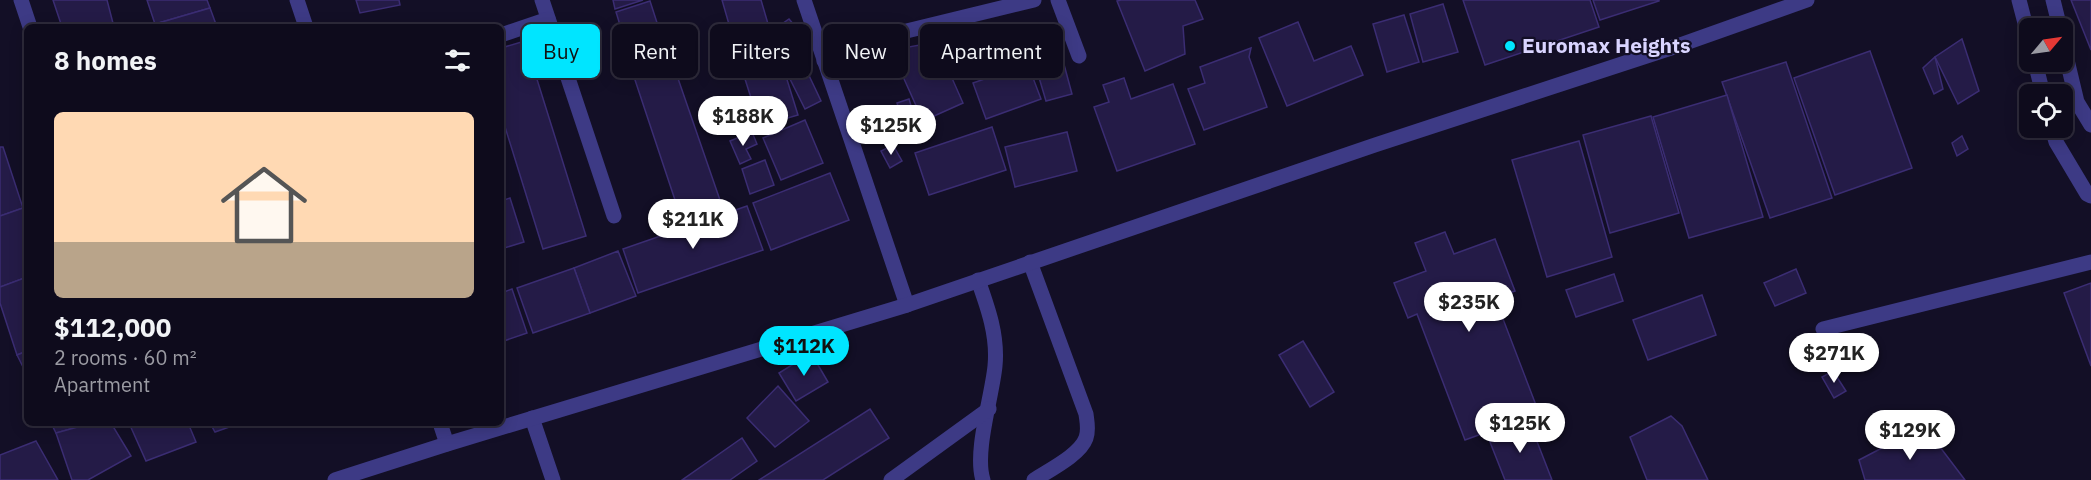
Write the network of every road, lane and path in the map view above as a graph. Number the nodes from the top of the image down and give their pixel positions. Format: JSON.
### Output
{"nodes":[{"id":1,"x":21,"y":0,"type":"edge"},
{"id":2,"x":297,"y":0,"type":"edge"},
{"id":3,"x":542,"y":0,"type":"edge"},
{"id":4,"x":804,"y":0,"type":"edge"},
{"id":5,"x":1034,"y":0,"type":"edge"},
{"id":6,"x":1058,"y":0,"type":"edge"},
{"id":7,"x":1808,"y":0,"type":"edge"},
{"id":8,"x":2019,"y":0,"type":"edge"},
{"id":9,"x":2053,"y":0,"type":"edge"},
{"id":10,"x":2024,"y":18,"type":"edge"},
{"id":11,"x":2058,"y":18,"type":"edge"},
{"id":12,"x":548,"y":19,"type":"junction"},
{"id":13,"x":29,"y":24,"type":"edge"},
{"id":14,"x":305,"y":24,"type":"edge"},
{"id":15,"x":908,"y":31,"type":"edge"},
{"id":16,"x":504,"y":34,"type":"edge"},
{"id":17,"x":1079,"y":56,"type":"dead end"},
{"id":18,"x":823,"y":58,"type":"edge"},
{"id":19,"x":2070,"y":72,"type":"edge"},
{"id":20,"x":830,"y":78,"type":"edge"},
{"id":21,"x":2091,"y":125,"type":"edge"},
{"id":22,"x":2055,"y":138,"type":"edge"},
{"id":23,"x":2091,"y":196,"type":"edge"},
{"id":24,"x":614,"y":216,"type":"dead end"},
{"id":25,"x":1030,"y":262,"type":"junction"},
{"id":26,"x":2091,"y":262,"type":"edge"},
{"id":27,"x":978,"y":280,"type":"junction"},
{"id":28,"x":907,"y":305,"type":"junction"},
{"id":29,"x":1823,"y":329,"type":"dead end"},
{"id":30,"x":989,"y":409,"type":"junction"},
{"id":31,"x":532,"y":418,"type":"junction"},
{"id":32,"x":441,"y":426,"type":"edge"},
{"id":33,"x":447,"y":444,"type":"junction"},
{"id":34,"x":335,"y":480,"type":"edge"},
{"id":35,"x":553,"y":480,"type":"edge"},
{"id":36,"x":891,"y":480,"type":"edge"},
{"id":37,"x":983,"y":480,"type":"edge"},
{"id":38,"x":1034,"y":480,"type":"edge"}],
"edges":[{"from":1,"to":13,"type":"street"},
{"from":2,"to":14,"type":"street"},
{"from":3,"to":12,"type":"street"},
{"from":4,"to":18,"type":"street"},
{"from":5,"to":15,"type":"street"},
{"from":6,"to":17,"type":"street"},
{"from":7,"to":25,"type":"street"},
{"from":8,"to":10,"type":"street"},
{"from":9,"to":11,"type":"street"},
{"from":12,"to":16,"type":"street"},
{"from":12,"to":24,"type":"street"},
{"from":19,"to":21,"type":"street"},
{"from":20,"to":28,"type":"street"},
{"from":22,"to":23,"type":"street"},
{"from":25,"to":27,"type":"street"},
{"from":25,"to":38,"type":"street"},
{"from":26,"to":29,"type":"street"},
{"from":27,"to":28,"type":"street"},
{"from":27,"to":30,"type":"street"},
{"from":28,"to":31,"type":"street"},
{"from":30,"to":36,"type":"street"},
{"from":30,"to":37,"type":"street"},
{"from":31,"to":33,"type":"street"},
{"from":31,"to":35,"type":"street"},
{"from":32,"to":33,"type":"street"},
{"from":33,"to":34,"type":"street"}]}
